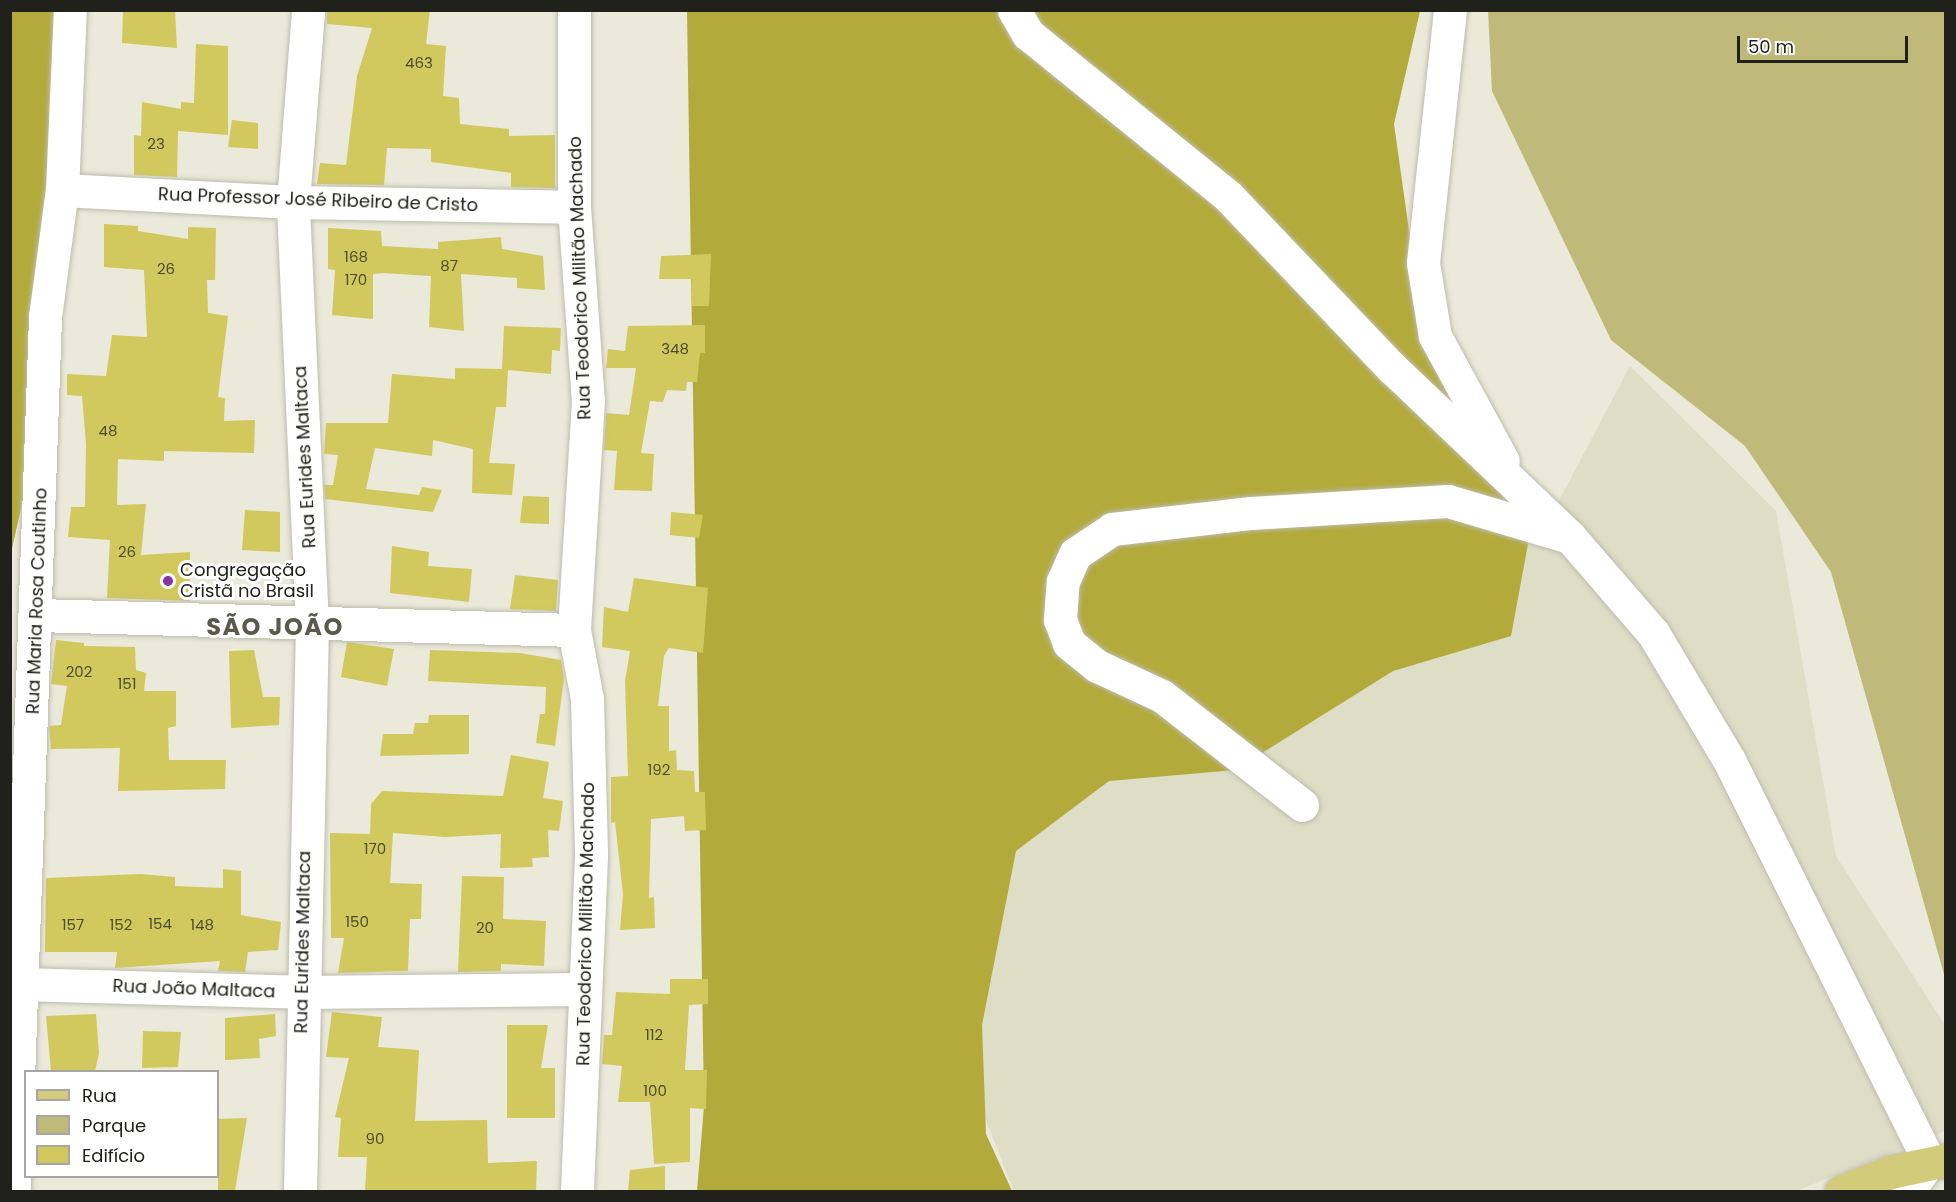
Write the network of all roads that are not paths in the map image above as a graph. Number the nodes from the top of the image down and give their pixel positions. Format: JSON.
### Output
{"nodes":[{"id":1,"x":70,"y":10,"type":"edge"},
{"id":2,"x":308,"y":10,"type":"edge"},
{"id":3,"x":574,"y":10,"type":"edge"},
{"id":4,"x":1014,"y":10,"type":"edge"},
{"id":5,"x":1450,"y":10,"type":"edge"},
{"id":6,"x":62,"y":190,"type":"junction"},
{"id":7,"x":293,"y":202,"type":"junction"},
{"id":8,"x":574,"y":207,"type":"junction"},
{"id":9,"x":1517,"y":487,"type":"junction"},
{"id":10,"x":1570,"y":537,"type":"junction"},
{"id":11,"x":37,"y":615,"type":"junction"},
{"id":12,"x":312,"y":625,"type":"junction"},
{"id":13,"x":574,"y":630,"type":"junction"},
{"id":14,"x":1302,"y":805,"type":"dead end"},
{"id":15,"x":20,"y":984,"type":"junction"},
{"id":16,"x":585,"y":990,"type":"junction"},
{"id":17,"x":301,"y":992,"type":"junction"},
{"id":18,"x":1937,"y":1161,"type":"edge"},
{"id":19,"x":14,"y":1191,"type":"edge"},
{"id":20,"x":300,"y":1191,"type":"edge"},
{"id":21,"x":577,"y":1191,"type":"edge"},
{"id":22,"x":1841,"y":1191,"type":"edge"},
{"id":23,"x":1907,"y":1191,"type":"edge"}],
"edges":[{"from":1,"to":6,"type":"street","name":"Rua Maria Rosa Coutinho"},
{"from":2,"to":7,"type":"street","name":"Rua Eurides Maltaca"},
{"from":3,"to":8,"type":"street","name":"Rua Teodorico Militão Machado"},
{"from":4,"to":9,"type":"street"},
{"from":5,"to":9,"type":"street"},
{"from":6,"to":7,"type":"street","name":"Rua Professor José Ribeiro de Cristo"},
{"from":6,"to":11,"type":"street","name":"Rua Maria Rosa Coutinho"},
{"from":7,"to":8,"type":"street","name":"Rua Professor José Ribeiro de Cristo"},
{"from":7,"to":12,"type":"street","name":"Rua Eurides Maltaca"},
{"from":8,"to":13,"type":"street","name":"Rua Teodorico Militão Machado"},
{"from":9,"to":10,"type":"street"},
{"from":10,"to":14,"type":"street"},
{"from":10,"to":18,"type":"street"},
{"from":11,"to":12,"type":"street"},
{"from":11,"to":15,"type":"street","name":"Rua Maria Rosa Coutinho"},
{"from":12,"to":13,"type":"street"},
{"from":12,"to":17,"type":"street","name":"Rua Eurides Maltaca"},
{"from":13,"to":16,"type":"street","name":"Rua Teodorico Militão Machado"},
{"from":15,"to":17,"type":"street","name":"Rua João Maltaca"},
{"from":15,"to":19,"type":"street","name":"Rua Maria Rosa Coutinho"},
{"from":16,"to":17,"type":"street","name":"Rua João Maltaca"},
{"from":16,"to":21,"type":"street","name":"Rua Teodorico Militão Machado"},
{"from":17,"to":20,"type":"street","name":"Rua Eurides Maltaca"},
{"from":18,"to":22,"type":"main road"},
{"from":18,"to":23,"type":"street"}]}
